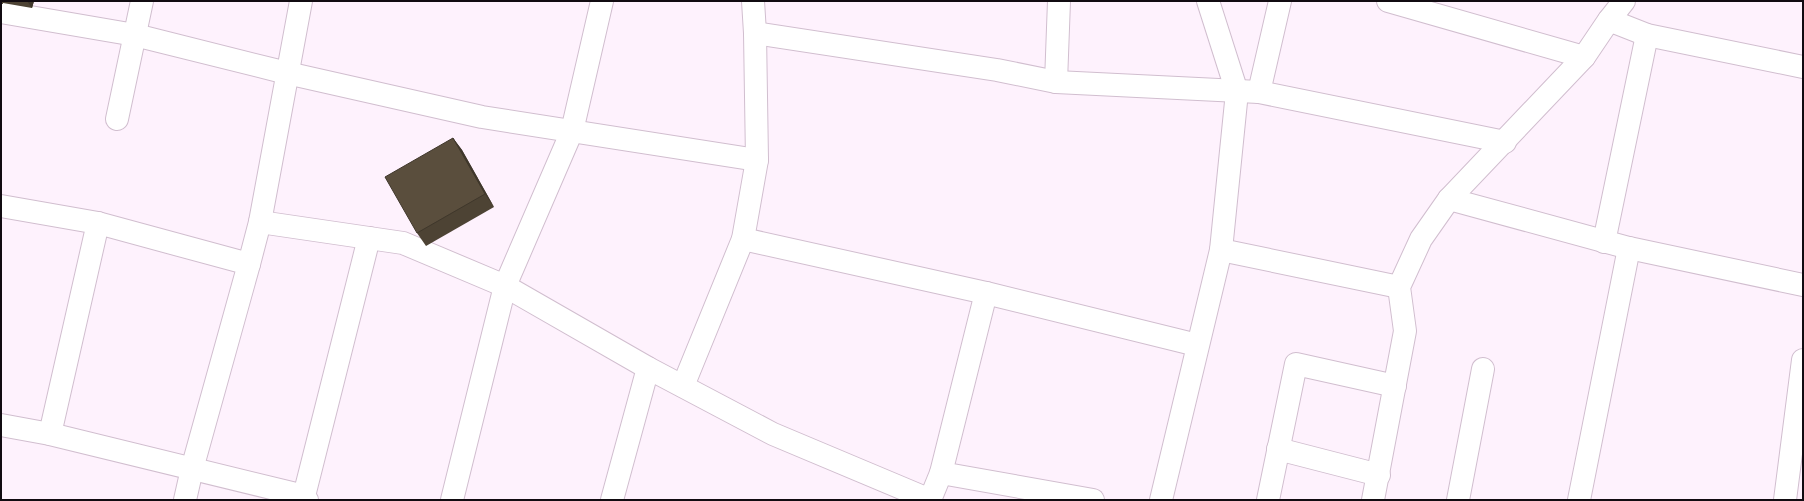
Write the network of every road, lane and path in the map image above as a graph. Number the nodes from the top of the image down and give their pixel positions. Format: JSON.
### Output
{"nodes":[{"id":1,"x":142,"y":1,"type":"edge"},
{"id":2,"x":301,"y":1,"type":"edge"},
{"id":3,"x":602,"y":1,"type":"edge"},
{"id":4,"x":753,"y":1,"type":"edge"},
{"id":5,"x":1059,"y":1,"type":"edge"},
{"id":6,"x":1208,"y":1,"type":"edge"},
{"id":7,"x":1280,"y":1,"type":"edge"},
{"id":8,"x":1388,"y":1,"type":"edge"},
{"id":9,"x":1624,"y":1,"type":"edge"},
{"id":10,"x":1,"y":12,"type":"edge"},
{"id":11,"x":1609,"y":20,"type":"junction"},
{"id":12,"x":755,"y":33,"type":"junction"},
{"id":13,"x":135,"y":35,"type":"junction"},
{"id":14,"x":1647,"y":35,"type":"junction"},
{"id":15,"x":1584,"y":57,"type":"junction"},
{"id":16,"x":1803,"y":67,"type":"edge"},
{"id":17,"x":287,"y":73,"type":"junction"},
{"id":18,"x":1056,"y":82,"type":"junction"},
{"id":19,"x":1237,"y":92,"type":"junction"},
{"id":20,"x":1259,"y":92,"type":"junction"},
{"id":21,"x":117,"y":119,"type":"dead end"},
{"id":22,"x":572,"y":131,"type":"junction"},
{"id":23,"x":1505,"y":142,"type":"junction"},
{"id":24,"x":757,"y":160,"type":"junction"},
{"id":25,"x":1449,"y":200,"type":"junction"},
{"id":26,"x":1,"y":206,"type":"edge"},
{"id":27,"x":260,"y":222,"type":"junction"},
{"id":28,"x":98,"y":223,"type":"junction"},
{"id":29,"x":369,"y":238,"type":"junction"},
{"id":30,"x":743,"y":239,"type":"junction"},
{"id":31,"x":1604,"y":242,"type":"junction"},
{"id":32,"x":1628,"y":248,"type":"junction"},
{"id":33,"x":1221,"y":250,"type":"junction"},
{"id":34,"x":249,"y":264,"type":"junction"},
{"id":35,"x":1803,"y":285,"type":"edge"},
{"id":36,"x":505,"y":286,"type":"junction"},
{"id":37,"x":1399,"y":287,"type":"junction"},
{"id":38,"x":986,"y":293,"type":"junction"},
{"id":39,"x":1197,"y":345,"type":"junction"},
{"id":40,"x":1803,"y":360,"type":"edge"},
{"id":41,"x":648,"y":368,"type":"junction"},
{"id":42,"x":1482,"y":368,"type":"dead end"},
{"id":43,"x":683,"y":386,"type":"junction"},
{"id":44,"x":1395,"y":386,"type":"junction"},
{"id":45,"x":1,"y":425,"type":"edge"},
{"id":46,"x":50,"y":434,"type":"junction"},
{"id":47,"x":1278,"y":449,"type":"junction"},
{"id":48,"x":192,"y":469,"type":"junction"},
{"id":49,"x":941,"y":473,"type":"junction"},
{"id":50,"x":1378,"y":475,"type":"junction"},
{"id":51,"x":305,"y":499,"type":"edge"},
{"id":52,"x":186,"y":500,"type":"edge"},
{"id":53,"x":452,"y":500,"type":"edge"},
{"id":54,"x":612,"y":500,"type":"edge"},
{"id":55,"x":930,"y":500,"type":"edge"},
{"id":56,"x":1093,"y":500,"type":"edge"},
{"id":57,"x":1161,"y":500,"type":"edge"},
{"id":58,"x":1268,"y":500,"type":"edge"},
{"id":59,"x":1373,"y":500,"type":"edge"},
{"id":60,"x":1458,"y":500,"type":"edge"},
{"id":61,"x":1579,"y":500,"type":"edge"},
{"id":62,"x":1785,"y":500,"type":"edge"}],
"edges":[{"from":1,"to":13,"type":"street"},
{"from":2,"to":17,"type":"street"},
{"from":3,"to":22,"type":"street"},
{"from":4,"to":12,"type":"street"},
{"from":5,"to":18,"type":"street"},
{"from":6,"to":19,"type":"street"},
{"from":7,"to":20,"type":"street"},
{"from":8,"to":15,"type":"street"},
{"from":9,"to":11,"type":"street"},
{"from":10,"to":13,"type":"street"},
{"from":11,"to":14,"type":"street"},
{"from":11,"to":15,"type":"street"},
{"from":12,"to":18,"type":"street"},
{"from":12,"to":24,"type":"street"},
{"from":13,"to":17,"type":"street"},
{"from":13,"to":21,"type":"street"},
{"from":14,"to":16,"type":"street"},
{"from":14,"to":31,"type":"street"},
{"from":15,"to":23,"type":"street"},
{"from":17,"to":22,"type":"street"},
{"from":17,"to":27,"type":"street"},
{"from":18,"to":19,"type":"street"},
{"from":19,"to":20,"type":"street"},
{"from":19,"to":33,"type":"street"},
{"from":20,"to":23,"type":"street"},
{"from":22,"to":24,"type":"street"},
{"from":22,"to":36,"type":"street"},
{"from":23,"to":25,"type":"street"},
{"from":24,"to":30,"type":"street"},
{"from":25,"to":31,"type":"street"},
{"from":25,"to":37,"type":"street"},
{"from":26,"to":28,"type":"street"},
{"from":27,"to":29,"type":"street"},
{"from":27,"to":34,"type":"street"},
{"from":28,"to":34,"type":"street"},
{"from":28,"to":46,"type":"street"},
{"from":29,"to":36,"type":"street"},
{"from":29,"to":51,"type":"street"},
{"from":30,"to":38,"type":"street"},
{"from":30,"to":43,"type":"street"},
{"from":31,"to":32,"type":"street"},
{"from":32,"to":35,"type":"street"},
{"from":32,"to":61,"type":"street"},
{"from":33,"to":37,"type":"street"},
{"from":33,"to":39,"type":"street"},
{"from":34,"to":48,"type":"street"},
{"from":36,"to":41,"type":"street"},
{"from":36,"to":53,"type":"street"},
{"from":37,"to":44,"type":"street"},
{"from":38,"to":39,"type":"street"},
{"from":38,"to":49,"type":"street"},
{"from":39,"to":57,"type":"street"},
{"from":40,"to":62,"type":"street"},
{"from":41,"to":43,"type":"street"},
{"from":41,"to":54,"type":"street"},
{"from":42,"to":60,"type":"street"},
{"from":43,"to":55,"type":"street"},
{"from":44,"to":47,"type":"street"},
{"from":44,"to":50,"type":"street"},
{"from":45,"to":46,"type":"street"},
{"from":46,"to":48,"type":"street"},
{"from":47,"to":50,"type":"street"},
{"from":47,"to":58,"type":"street"},
{"from":48,"to":51,"type":"street"},
{"from":48,"to":52,"type":"street"},
{"from":49,"to":55,"type":"street"},
{"from":49,"to":56,"type":"street"},
{"from":50,"to":59,"type":"street"}]}
